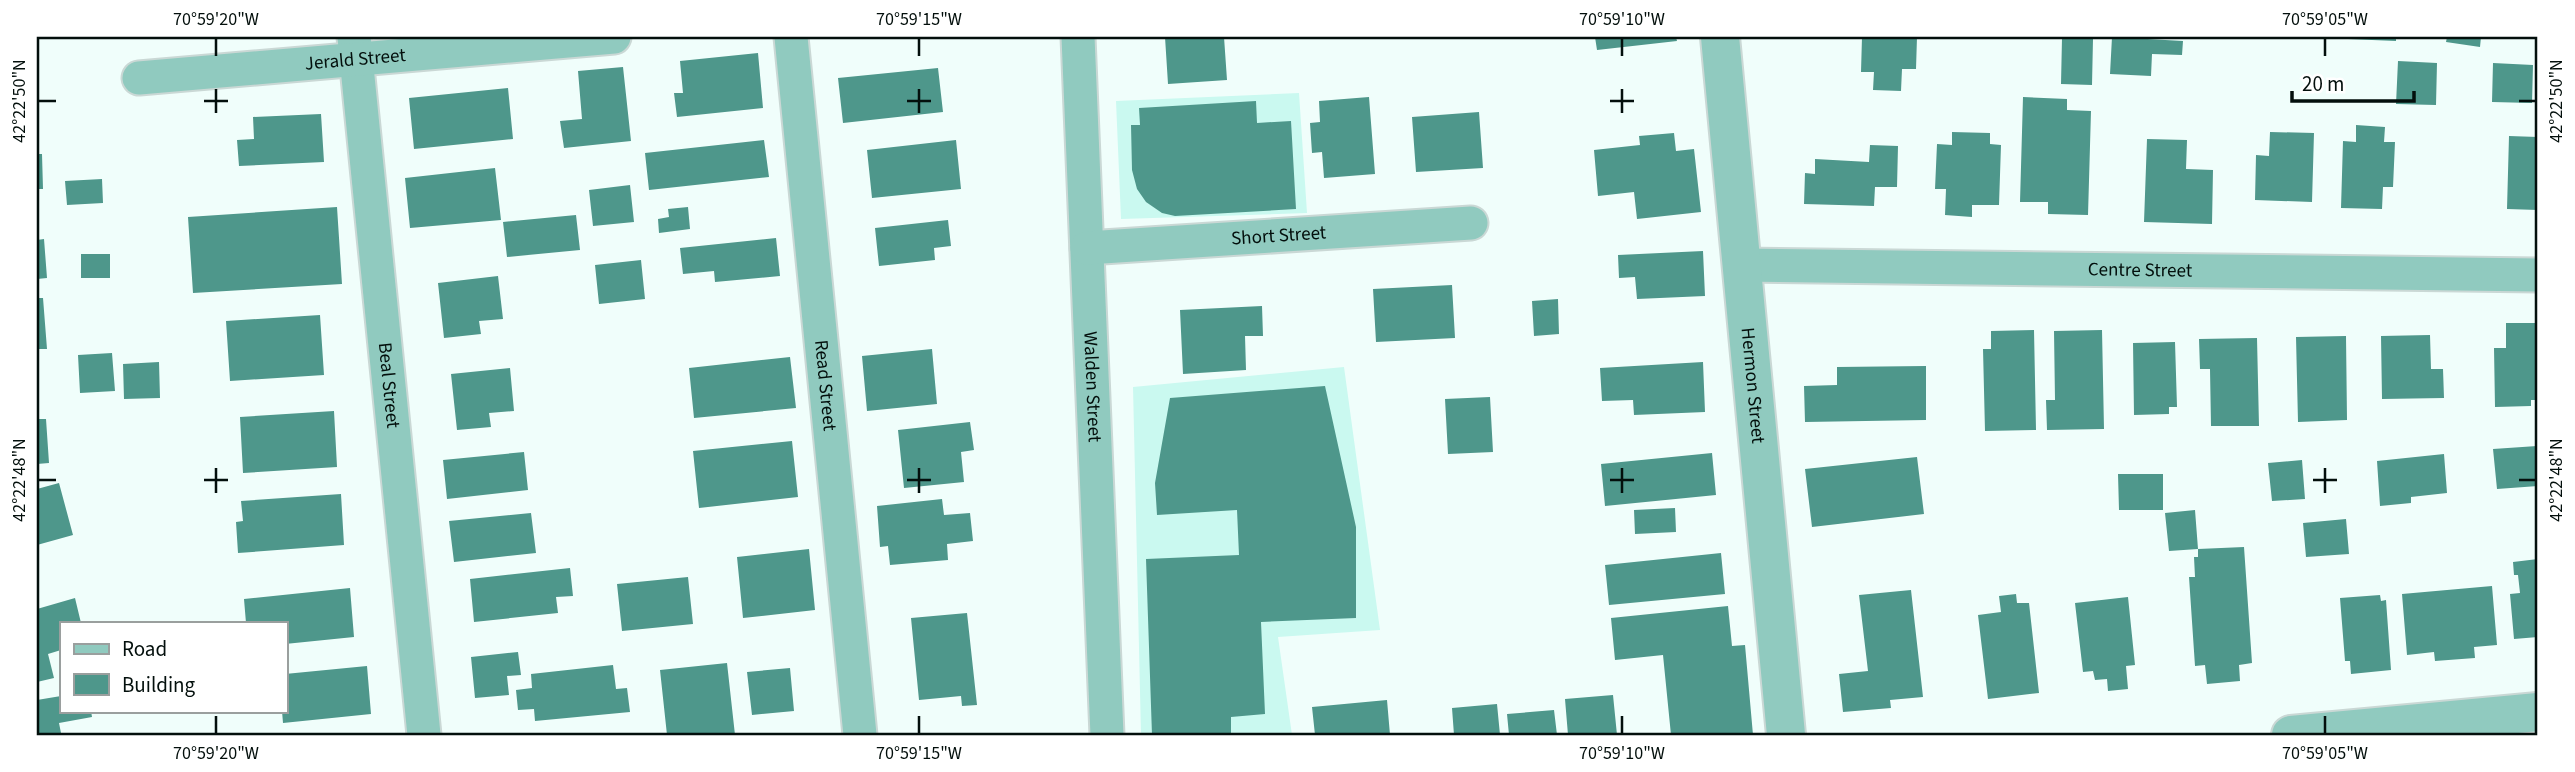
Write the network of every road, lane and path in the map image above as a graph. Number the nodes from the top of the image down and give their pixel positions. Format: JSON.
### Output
{"nodes":[{"id":1,"x":614,"y":37,"type":"edge"},
{"id":2,"x":791,"y":37,"type":"edge"},
{"id":3,"x":1078,"y":37,"type":"edge"},
{"id":4,"x":1720,"y":37,"type":"edge"},
{"id":5,"x":355,"y":48,"type":"edge"},
{"id":6,"x":139,"y":78,"type":"dead end"},
{"id":7,"x":1471,"y":223,"type":"dead end"},
{"id":8,"x":1087,"y":248,"type":"junction"},
{"id":9,"x":1741,"y":265,"type":"junction"},
{"id":10,"x":2538,"y":275,"type":"edge"},
{"id":11,"x":2538,"y":712,"type":"edge"},
{"id":12,"x":2367,"y":732,"type":"edge"},
{"id":13,"x":424,"y":735,"type":"edge"},
{"id":14,"x":860,"y":735,"type":"edge"},
{"id":15,"x":1107,"y":735,"type":"edge"},
{"id":16,"x":1786,"y":735,"type":"edge"},
{"id":17,"x":2291,"y":735,"type":"edge"}],
"edges":[{"from":1,"to":5,"type":"street","name":"Jerald Street"},
{"from":2,"to":14,"type":"street","name":"Read Street"},
{"from":3,"to":8,"type":"street","name":"Walden Street"},
{"from":4,"to":9,"type":"street","name":"Hermon Street"},
{"from":5,"to":6,"type":"street","name":"Jerald Street"},
{"from":5,"to":13,"type":"street","name":"Beal Street"},
{"from":7,"to":8,"type":"street","name":"Short Street"},
{"from":8,"to":15,"type":"street","name":"Walden Street"},
{"from":9,"to":10,"type":"street","name":"Centre Street"},
{"from":9,"to":16,"type":"street","name":"Hermon Street"},
{"from":11,"to":12,"type":"street"},
{"from":12,"to":17,"type":"street"}]}
